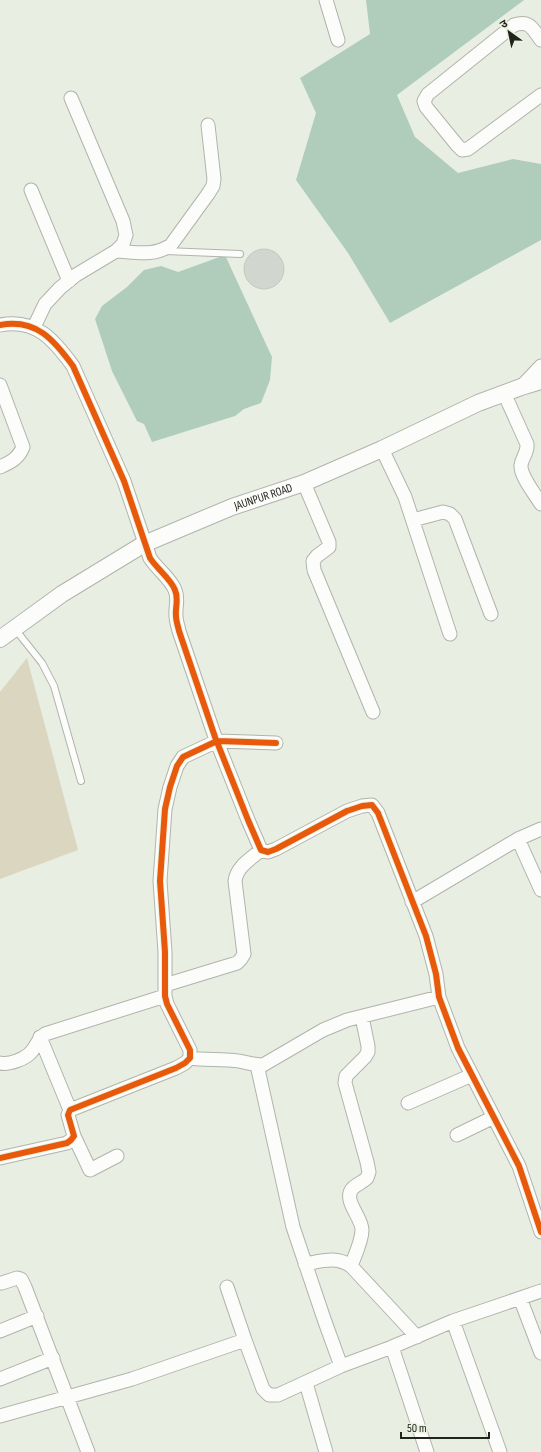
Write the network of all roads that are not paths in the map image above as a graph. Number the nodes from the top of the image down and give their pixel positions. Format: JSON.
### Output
{"nodes":[{"id":1,"x":326,"y":0,"type":"edge"},
{"id":2,"x":338,"y":40,"type":"dead end"},
{"id":3,"x":541,"y":40,"type":"edge"},
{"id":4,"x":541,"y":95,"type":"edge"},
{"id":5,"x":71,"y":98,"type":"dead end"},
{"id":6,"x":208,"y":125,"type":"dead end"},
{"id":7,"x":31,"y":190,"type":"dead end"},
{"id":8,"x":163,"y":251,"type":"junction"},
{"id":9,"x":116,"y":252,"type":"junction"},
{"id":10,"x":240,"y":254,"type":"dead end"},
{"id":11,"x":69,"y":281,"type":"junction"},
{"id":12,"x":0,"y":325,"type":"edge"},
{"id":13,"x":34,"y":327,"type":"junction"},
{"id":14,"x":541,"y":366,"type":"edge"},
{"id":15,"x":541,"y":381,"type":"edge"},
{"id":16,"x":0,"y":385,"type":"edge"},
{"id":17,"x":521,"y":387,"type":"junction"},
{"id":18,"x":504,"y":393,"type":"junction"},
{"id":19,"x":382,"y":449,"type":"junction"},
{"id":20,"x":0,"y":467,"type":"edge"},
{"id":21,"x":304,"y":483,"type":"junction"},
{"id":22,"x":541,"y":504,"type":"edge"},
{"id":23,"x":413,"y":520,"type":"junction"},
{"id":24,"x":144,"y":544,"type":"junction"},
{"id":25,"x":492,"y":614,"type":"dead end"},
{"id":26,"x":8,"y":634,"type":"edge"},
{"id":27,"x":450,"y":634,"type":"dead end"},
{"id":28,"x":0,"y":653,"type":"edge"},
{"id":29,"x":373,"y":712,"type":"dead end"},
{"id":30,"x":217,"y":740,"type":"junction"},
{"id":31,"x":276,"y":743,"type":"dead end"},
{"id":32,"x":81,"y":781,"type":"dead end"},
{"id":33,"x":541,"y":829,"type":"edge"},
{"id":34,"x":518,"y":839,"type":"junction"},
{"id":35,"x":261,"y":850,"type":"junction"},
{"id":36,"x":541,"y":890,"type":"edge"},
{"id":37,"x":412,"y":902,"type":"junction"},
{"id":38,"x":165,"y":991,"type":"junction"},
{"id":39,"x":439,"y":997,"type":"junction"},
{"id":40,"x":362,"y":1017,"type":"junction"},
{"id":41,"x":40,"y":1037,"type":"junction"},
{"id":42,"x":190,"y":1058,"type":"junction"},
{"id":43,"x":2,"y":1065,"type":"edge"},
{"id":44,"x":257,"y":1065,"type":"junction"},
{"id":45,"x":472,"y":1075,"type":"junction"},
{"id":46,"x":408,"y":1103,"type":"dead end"},
{"id":47,"x":70,"y":1110,"type":"junction"},
{"id":48,"x":494,"y":1117,"type":"junction"},
{"id":49,"x":457,"y":1135,"type":"dead end"},
{"id":50,"x":74,"y":1136,"type":"junction"},
{"id":51,"x":117,"y":1156,"type":"dead end"},
{"id":52,"x":0,"y":1158,"type":"edge"},
{"id":53,"x":541,"y":1232,"type":"edge"},
{"id":54,"x":305,"y":1264,"type":"junction"},
{"id":55,"x":351,"y":1266,"type":"junction"},
{"id":56,"x":0,"y":1282,"type":"edge"},
{"id":57,"x":227,"y":1287,"type":"dead end"},
{"id":58,"x":541,"y":1291,"type":"edge"},
{"id":59,"x":520,"y":1298,"type":"junction"},
{"id":60,"x":37,"y":1316,"type":"junction"},
{"id":61,"x":453,"y":1321,"type":"junction"},
{"id":62,"x":0,"y":1331,"type":"edge"},
{"id":63,"x":417,"y":1337,"type":"junction"},
{"id":64,"x":245,"y":1340,"type":"junction"},
{"id":65,"x":392,"y":1347,"type":"junction"},
{"id":66,"x":541,"y":1353,"type":"edge"},
{"id":67,"x":53,"y":1358,"type":"junction"},
{"id":68,"x":341,"y":1366,"type":"junction"},
{"id":69,"x":0,"y":1379,"type":"edge"},
{"id":70,"x":306,"y":1382,"type":"junction"},
{"id":71,"x":68,"y":1396,"type":"junction"},
{"id":72,"x":0,"y":1416,"type":"edge"},
{"id":73,"x":88,"y":1452,"type":"edge"},
{"id":74,"x":326,"y":1452,"type":"edge"},
{"id":75,"x":427,"y":1452,"type":"edge"},
{"id":76,"x":500,"y":1452,"type":"edge"}],
"edges":[{"from":1,"to":2,"type":"street"},
{"from":3,"to":4,"type":"street"},
{"from":5,"to":9,"type":"street"},
{"from":6,"to":8,"type":"street"},
{"from":7,"to":11,"type":"street"},
{"from":8,"to":9,"type":"street"},
{"from":8,"to":10,"type":"lane"},
{"from":9,"to":11,"type":"street"},
{"from":11,"to":13,"type":"street"},
{"from":12,"to":13,"type":"street"},
{"from":13,"to":24,"type":"street"},
{"from":14,"to":17,"type":"street"},
{"from":15,"to":17,"type":"street","name":"JAUNPUR ROAD"},
{"from":16,"to":20,"type":"street"},
{"from":17,"to":18,"type":"street","name":"JAUNPUR ROAD"},
{"from":18,"to":19,"type":"street","name":"JAUNPUR ROAD"},
{"from":18,"to":22,"type":"street"},
{"from":19,"to":21,"type":"street","name":"JAUNPUR ROAD"},
{"from":19,"to":23,"type":"street"},
{"from":21,"to":24,"type":"street","name":"JAUNPUR ROAD"},
{"from":21,"to":29,"type":"street"},
{"from":23,"to":25,"type":"street"},
{"from":23,"to":27,"type":"street"},
{"from":24,"to":26,"type":"street","name":"JAUNPUR ROAD"},
{"from":24,"to":30,"type":"street"},
{"from":26,"to":28,"type":"street"},
{"from":26,"to":32,"type":"lane"},
{"from":30,"to":31,"type":"street"},
{"from":30,"to":35,"type":"street"},
{"from":30,"to":38,"type":"street"},
{"from":33,"to":34,"type":"street"},
{"from":34,"to":36,"type":"street"},
{"from":34,"to":37,"type":"street"},
{"from":35,"to":37,"type":"street"},
{"from":35,"to":38,"type":"street"},
{"from":37,"to":39,"type":"street"},
{"from":38,"to":41,"type":"street"},
{"from":38,"to":42,"type":"street"},
{"from":39,"to":40,"type":"street"},
{"from":39,"to":45,"type":"street"},
{"from":40,"to":44,"type":"street"},
{"from":40,"to":55,"type":"street"},
{"from":41,"to":43,"type":"street"},
{"from":41,"to":47,"type":"street"},
{"from":42,"to":44,"type":"street"},
{"from":42,"to":47,"type":"street"},
{"from":44,"to":54,"type":"street"},
{"from":45,"to":46,"type":"street"},
{"from":45,"to":48,"type":"street"},
{"from":47,"to":50,"type":"street"},
{"from":48,"to":49,"type":"street"},
{"from":48,"to":53,"type":"street"},
{"from":50,"to":51,"type":"street"},
{"from":50,"to":52,"type":"street"},
{"from":54,"to":55,"type":"street"},
{"from":54,"to":68,"type":"street"},
{"from":55,"to":63,"type":"street"},
{"from":56,"to":60,"type":"street"},
{"from":57,"to":64,"type":"street"},
{"from":58,"to":59,"type":"street"},
{"from":59,"to":61,"type":"street"},
{"from":59,"to":66,"type":"street"},
{"from":60,"to":62,"type":"street"},
{"from":60,"to":67,"type":"street"},
{"from":61,"to":63,"type":"street"},
{"from":61,"to":76,"type":"street"},
{"from":63,"to":65,"type":"street"},
{"from":64,"to":70,"type":"street"},
{"from":64,"to":71,"type":"street"},
{"from":65,"to":68,"type":"street"},
{"from":65,"to":75,"type":"street"},
{"from":67,"to":69,"type":"street"},
{"from":67,"to":71,"type":"street"},
{"from":68,"to":70,"type":"street"},
{"from":70,"to":74,"type":"street"},
{"from":71,"to":72,"type":"street"},
{"from":71,"to":73,"type":"street"}]}
